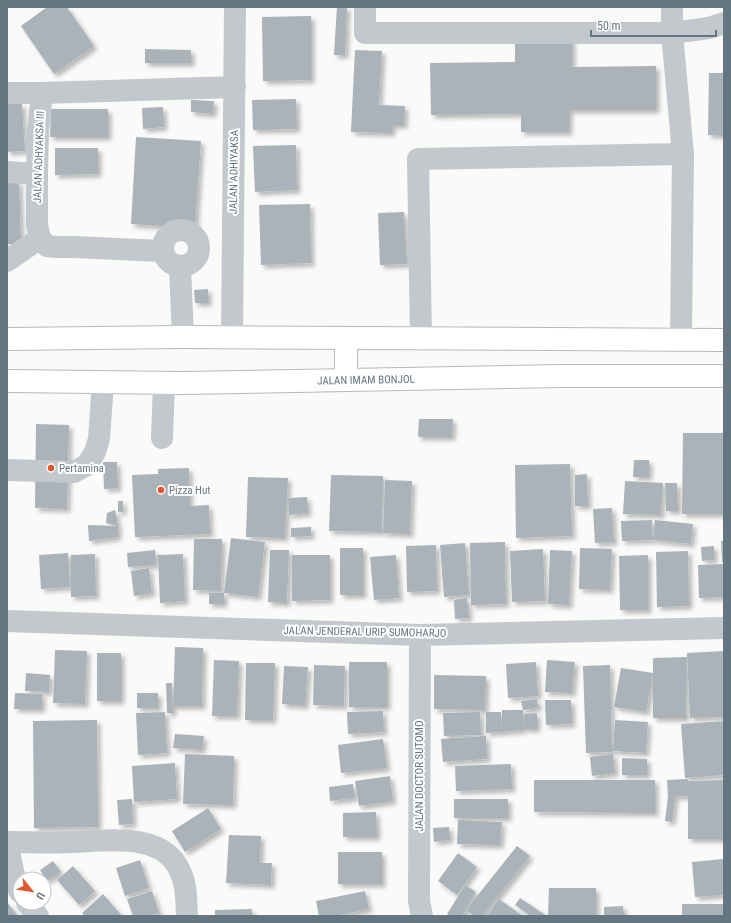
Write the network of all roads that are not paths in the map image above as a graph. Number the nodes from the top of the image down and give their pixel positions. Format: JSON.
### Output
{"nodes":[{"id":1,"x":235,"y":7,"type":"edge"},
{"id":2,"x":365,"y":7,"type":"edge"},
{"id":3,"x":672,"y":7,"type":"edge"},
{"id":4,"x":724,"y":23,"type":"edge"},
{"id":5,"x":672,"y":33,"type":"junction"},
{"id":6,"x":235,"y":87,"type":"junction"},
{"id":7,"x":7,"y":93,"type":"edge"},
{"id":8,"x":42,"y":93,"type":"junction"},
{"id":9,"x":683,"y":154,"type":"junction"},
{"id":10,"x":7,"y":172,"type":"edge"},
{"id":11,"x":37,"y":174,"type":"junction"},
{"id":12,"x":40,"y":238,"type":"junction"},
{"id":13,"x":163,"y":251,"type":"junction"},
{"id":14,"x":7,"y":261,"type":"edge"},
{"id":15,"x":180,"y":267,"type":"junction"},
{"id":16,"x":183,"y":337,"type":"junction"},
{"id":17,"x":232,"y":338,"type":"junction"},
{"id":18,"x":421,"y":338,"type":"junction"},
{"id":19,"x":7,"y":339,"type":"edge"},
{"id":20,"x":346,"y":339,"type":"junction"},
{"id":21,"x":681,"y":340,"type":"junction"},
{"id":22,"x":724,"y":340,"type":"edge"},
{"id":23,"x":724,"y":376,"type":"edge"},
{"id":24,"x":346,"y":380,"type":"junction"},
{"id":25,"x":7,"y":381,"type":"edge"},
{"id":26,"x":103,"y":382,"type":"junction"},
{"id":27,"x":164,"y":383,"type":"junction"},
{"id":28,"x":162,"y":438,"type":"dead end"},
{"id":29,"x":7,"y":470,"type":"edge"},
{"id":30,"x":7,"y":621,"type":"edge"},
{"id":31,"x":724,"y":628,"type":"edge"},
{"id":32,"x":420,"y":635,"type":"junction"},
{"id":33,"x":7,"y":842,"type":"edge"},
{"id":34,"x":13,"y":871,"type":"edge"},
{"id":35,"x":187,"y":916,"type":"edge"},
{"id":36,"x":422,"y":916,"type":"edge"}],
"edges":[{"from":1,"to":6,"type":"street","name":"JALAN ADHIYAKSA"},
{"from":2,"to":5,"type":"street"},
{"from":3,"to":5,"type":"street"},
{"from":4,"to":5,"type":"street"},
{"from":5,"to":9,"type":"street"},
{"from":6,"to":8,"type":"street"},
{"from":6,"to":17,"type":"street","name":"JALAN ADHIYAKSA"},
{"from":7,"to":8,"type":"street"},
{"from":8,"to":11,"type":"street","name":"JALAN ADHYAKSA III"},
{"from":9,"to":18,"type":"street"},
{"from":9,"to":21,"type":"street"},
{"from":10,"to":11,"type":"street"},
{"from":11,"to":12,"type":"street","name":"JALAN ADHYAKSA III"},
{"from":12,"to":13,"type":"street"},
{"from":12,"to":14,"type":"street"},
{"from":13,"to":15,"type":"street"},
{"from":13,"to":15,"type":"street"},
{"from":15,"to":16,"type":"street"},
{"from":16,"to":17,"type":"highway"},
{"from":16,"to":19,"type":"highway"},
{"from":17,"to":20,"type":"highway"},
{"from":18,"to":20,"type":"highway"},
{"from":18,"to":21,"type":"highway"},
{"from":20,"to":24,"type":"highway"},
{"from":21,"to":22,"type":"highway"},
{"from":23,"to":24,"type":"highway","name":"JALAN IMAM BONJOL"},
{"from":24,"to":27,"type":"highway","name":"JALAN IMAM BONJOL"},
{"from":25,"to":26,"type":"highway","name":"JALAN IMAM BONJOL"},
{"from":26,"to":27,"type":"highway","name":"JALAN IMAM BONJOL"},
{"from":26,"to":29,"type":"street"},
{"from":27,"to":28,"type":"street"},
{"from":30,"to":32,"type":"street","name":"JALAN JENDERAL URIP SUMOHARJO"},
{"from":31,"to":32,"type":"street","name":"JALAN JENDERAL URIP SUMOHARJO"},
{"from":32,"to":36,"type":"street","name":"JALAN DOCTOR SUTOMO"},
{"from":33,"to":34,"type":"street"},
{"from":33,"to":35,"type":"street"}]}
